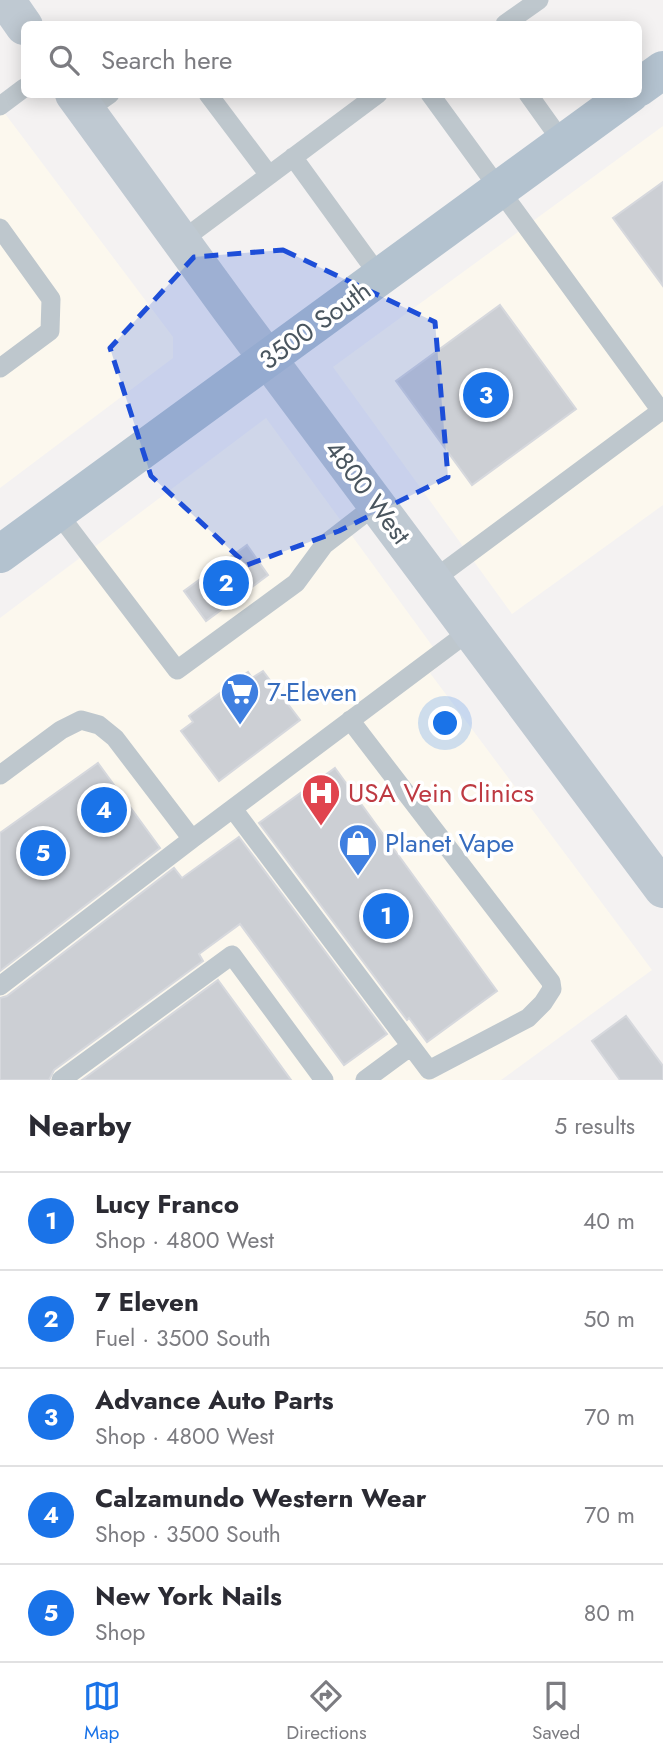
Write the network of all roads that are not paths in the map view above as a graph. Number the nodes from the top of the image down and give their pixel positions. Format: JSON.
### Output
{"nodes":[{"id":1,"x":6,"y":0,"type":"edge"},
{"id":2,"x":538,"y":0,"type":"edge"},
{"id":3,"x":509,"y":21,"type":"edge"},
{"id":4,"x":21,"y":22,"type":"edge"},
{"id":5,"x":663,"y":70,"type":"edge"},
{"id":6,"x":642,"y":86,"type":"edge"},
{"id":7,"x":21,"y":90,"type":"edge"},
{"id":8,"x":211,"y":98,"type":"edge"},
{"id":9,"x":373,"y":98,"type":"edge"},
{"id":10,"x":433,"y":98,"type":"edge"},
{"id":11,"x":531,"y":98,"type":"edge"},
{"id":12,"x":625,"y":98,"type":"edge"},
{"id":13,"x":90,"y":100,"type":"edge"},
{"id":14,"x":0,"y":106,"type":"edge"},
{"id":15,"x":563,"y":143,"type":"junction"},
{"id":16,"x":293,"y":158,"type":"junction"},
{"id":17,"x":270,"y":175,"type":"junction"},
{"id":18,"x":499,"y":190,"type":"junction"},
{"id":19,"x":0,"y":228,"type":"edge"},
{"id":20,"x":181,"y":240,"type":"junction"},
{"id":21,"x":380,"y":277,"type":"junction"},
{"id":22,"x":268,"y":358,"type":"junction"},
{"id":23,"x":0,"y":368,"type":"edge"},
{"id":24,"x":377,"y":504,"type":"junction"},
{"id":25,"x":58,"y":512,"type":"junction"},
{"id":26,"x":0,"y":554,"type":"edge"},
{"id":27,"x":433,"y":580,"type":"junction"},
{"id":28,"x":471,"y":630,"type":"junction"},
{"id":29,"x":350,"y":720,"type":"junction"},
{"id":30,"x":0,"y":775,"type":"edge"},
{"id":31,"x":233,"y":808,"type":"junction"},
{"id":32,"x":192,"y":839,"type":"junction"},
{"id":33,"x":663,"y":888,"type":"edge"},
{"id":34,"x":0,"y":986,"type":"edge"},
{"id":35,"x":411,"y":1046,"type":"junction"},
{"id":36,"x":61,"y":1080,"type":"edge"},
{"id":37,"x":324,"y":1080,"type":"edge"},
{"id":38,"x":365,"y":1080,"type":"edge"}],
"edges":[{"from":1,"to":4,"type":"main road"},
{"from":2,"to":3,"type":"lane"},
{"from":5,"to":6,"type":"main road"},
{"from":7,"to":14,"type":"lane"},
{"from":8,"to":17,"type":"lane"},
{"from":9,"to":16,"type":"lane"},
{"from":10,"to":18,"type":"lane"},
{"from":11,"to":15,"type":"lane"},
{"from":12,"to":15,"type":"main road","name":"3500 South"},
{"from":13,"to":20,"type":"main road","name":"4800 West"},
{"from":15,"to":18,"type":"main road","name":"3500 South"},
{"from":16,"to":17,"type":"lane"},
{"from":16,"to":21,"type":"lane"},
{"from":17,"to":20,"type":"lane"},
{"from":18,"to":21,"type":"main road","name":"3500 South"},
{"from":18,"to":27,"type":"lane"},
{"from":19,"to":23,"type":"lane"},
{"from":20,"to":22,"type":"main road","name":"4800 West"},
{"from":21,"to":22,"type":"main road","name":"3500 South"},
{"from":22,"to":24,"type":"main road","name":"4800 West"},
{"from":22,"to":25,"type":"main road","name":"3500 South"},
{"from":24,"to":25,"type":"lane"},
{"from":24,"to":27,"type":"main road","name":"4800 West"},
{"from":25,"to":26,"type":"main road","name":"3500 South"},
{"from":27,"to":28,"type":"main road","name":"4800 West"},
{"from":28,"to":29,"type":"lane"},
{"from":28,"to":33,"type":"main road","name":"4800 West"},
{"from":29,"to":31,"type":"lane"},
{"from":29,"to":35,"type":"lane"},
{"from":30,"to":32,"type":"lane"},
{"from":31,"to":32,"type":"lane"},
{"from":31,"to":35,"type":"lane"},
{"from":32,"to":34,"type":"lane"},
{"from":35,"to":38,"type":"lane"},
{"from":36,"to":37,"type":"lane"}]}
